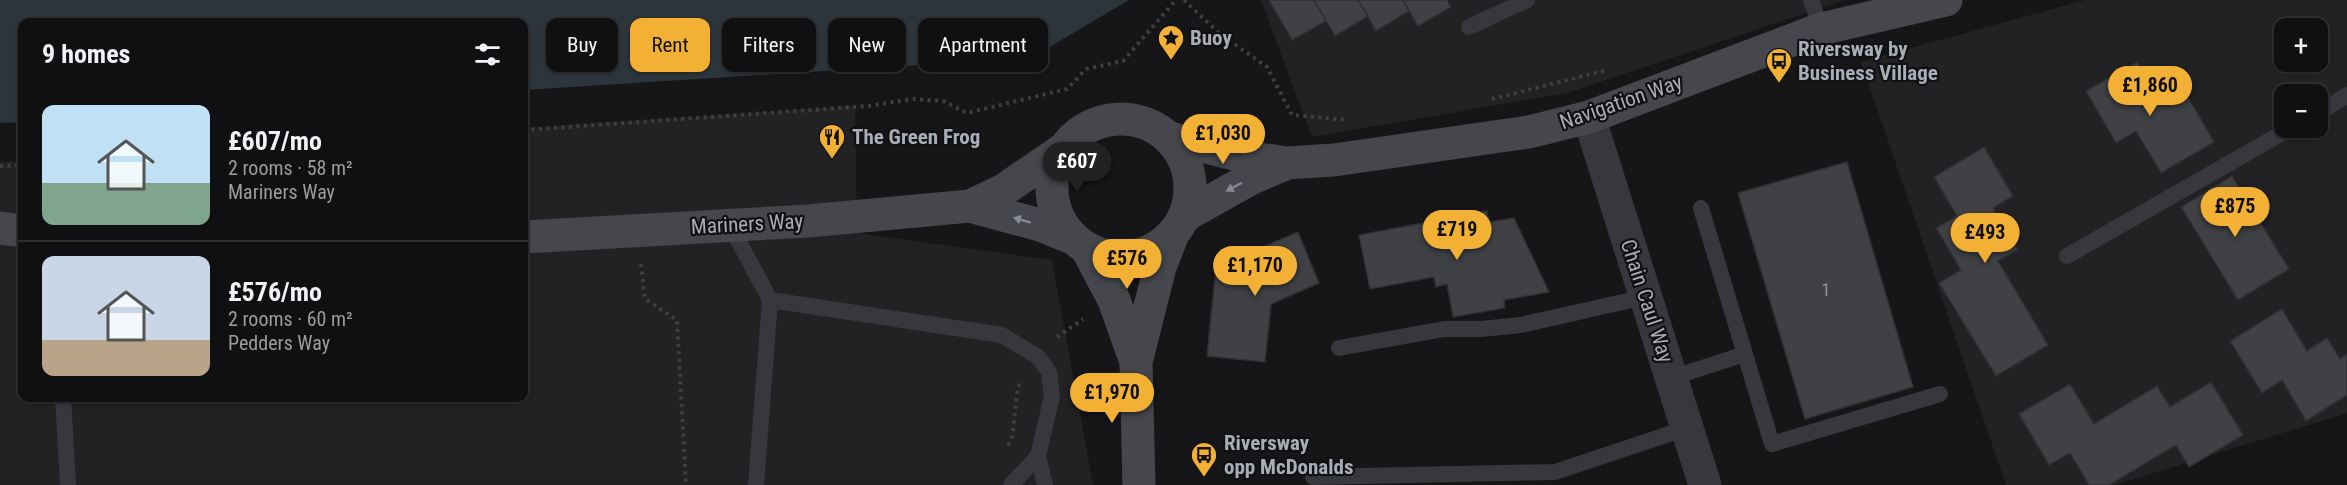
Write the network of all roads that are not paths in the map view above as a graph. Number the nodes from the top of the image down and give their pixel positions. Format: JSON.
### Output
{"nodes":[{"id":1,"x":1527,"y":0,"type":"edge"},
{"id":2,"x":1946,"y":0,"type":"edge"},
{"id":3,"x":1816,"y":15,"type":"edge"},
{"id":4,"x":1469,"y":27,"type":"dead end"},
{"id":5,"x":2347,"y":95,"type":"edge"},
{"id":6,"x":2328,"y":106,"type":"edge"},
{"id":7,"x":1589,"y":117,"type":"junction"},
{"id":8,"x":1170,"y":138,"type":"junction"},
{"id":9,"x":2274,"y":138,"type":"edge"},
{"id":10,"x":1062,"y":150,"type":"junction"},
{"id":11,"x":1287,"y":163,"type":"junction"},
{"id":12,"x":970,"y":206,"type":"junction"},
{"id":13,"x":1701,"y":208,"type":"dead end"},
{"id":14,"x":730,"y":225,"type":"junction"},
{"id":15,"x":1178,"y":226,"type":"junction"},
{"id":16,"x":0,"y":228,"type":"edge"},
{"id":17,"x":18,"y":230,"type":"edge"},
{"id":18,"x":528,"y":237,"type":"edge"},
{"id":19,"x":1080,"y":243,"type":"junction"},
{"id":20,"x":2067,"y":256,"type":"dead end"},
{"id":21,"x":1646,"y":297,"type":"junction"},
{"id":22,"x":770,"y":300,"type":"junction"},
{"id":23,"x":1338,"y":348,"type":"dead end"},
{"id":24,"x":1745,"y":354,"type":"junction"},
{"id":25,"x":1136,"y":362,"type":"junction"},
{"id":26,"x":1671,"y":378,"type":"junction"},
{"id":27,"x":1941,"y":394,"type":"dead end"},
{"id":28,"x":63,"y":402,"type":"edge"},
{"id":29,"x":1687,"y":429,"type":"junction"},
{"id":30,"x":1038,"y":456,"type":"junction"},
{"id":31,"x":1313,"y":477,"type":"dead end"},
{"id":32,"x":69,"y":485,"type":"edge"},
{"id":33,"x":756,"y":485,"type":"edge"},
{"id":34,"x":1011,"y":485,"type":"edge"},
{"id":35,"x":1045,"y":485,"type":"edge"},
{"id":36,"x":1140,"y":485,"type":"edge"},
{"id":37,"x":1705,"y":485,"type":"edge"}],
"edges":[{"from":1,"to":4,"type":"lane"},
{"from":2,"to":3,"type":"street","name":"Navigation Way"},
{"from":3,"to":7,"type":"street","name":"Navigation Way"},
{"from":5,"to":6,"type":"lane"},
{"from":7,"to":11,"type":"street","name":"Navigation Way"},
{"from":7,"to":21,"type":"street","name":"Chain Caul Way"},
{"from":8,"to":10,"type":"street"},
{"from":8,"to":11,"type":"street","name":"Navigation Way"},
{"from":8,"to":15,"type":"street"},
{"from":9,"to":20,"type":"lane"},
{"from":10,"to":12,"type":"street","name":"Mariners Way"},
{"from":10,"to":19,"type":"street"},
{"from":11,"to":15,"type":"street","name":"Navigation Way","one_way":true},
{"from":12,"to":14,"type":"street","name":"Mariners Way"},
{"from":19,"to":12,"type":"street","name":"Mariners Way","one_way":true},
{"from":13,"to":24,"type":"lane"},
{"from":14,"to":18,"type":"street","name":"Mariners Way"},
{"from":14,"to":22,"type":"lane"},
{"from":15,"to":19,"type":"street"},
{"from":15,"to":25,"type":"street"},
{"from":16,"to":17,"type":"street"},
{"from":19,"to":25,"type":"street"},
{"from":21,"to":23,"type":"lane"},
{"from":21,"to":26,"type":"street","name":"Chain Caul Way"},
{"from":22,"to":30,"type":"lane"},
{"from":22,"to":33,"type":"lane"},
{"from":24,"to":26,"type":"lane"},
{"from":24,"to":27,"type":"lane"},
{"from":25,"to":36,"type":"street"},
{"from":26,"to":29,"type":"street","name":"Chain Caul Way"},
{"from":28,"to":32,"type":"lane"},
{"from":29,"to":31,"type":"lane"},
{"from":29,"to":37,"type":"street","name":"Chain Caul Way"},
{"from":30,"to":34,"type":"lane"},
{"from":30,"to":35,"type":"lane"}]}
